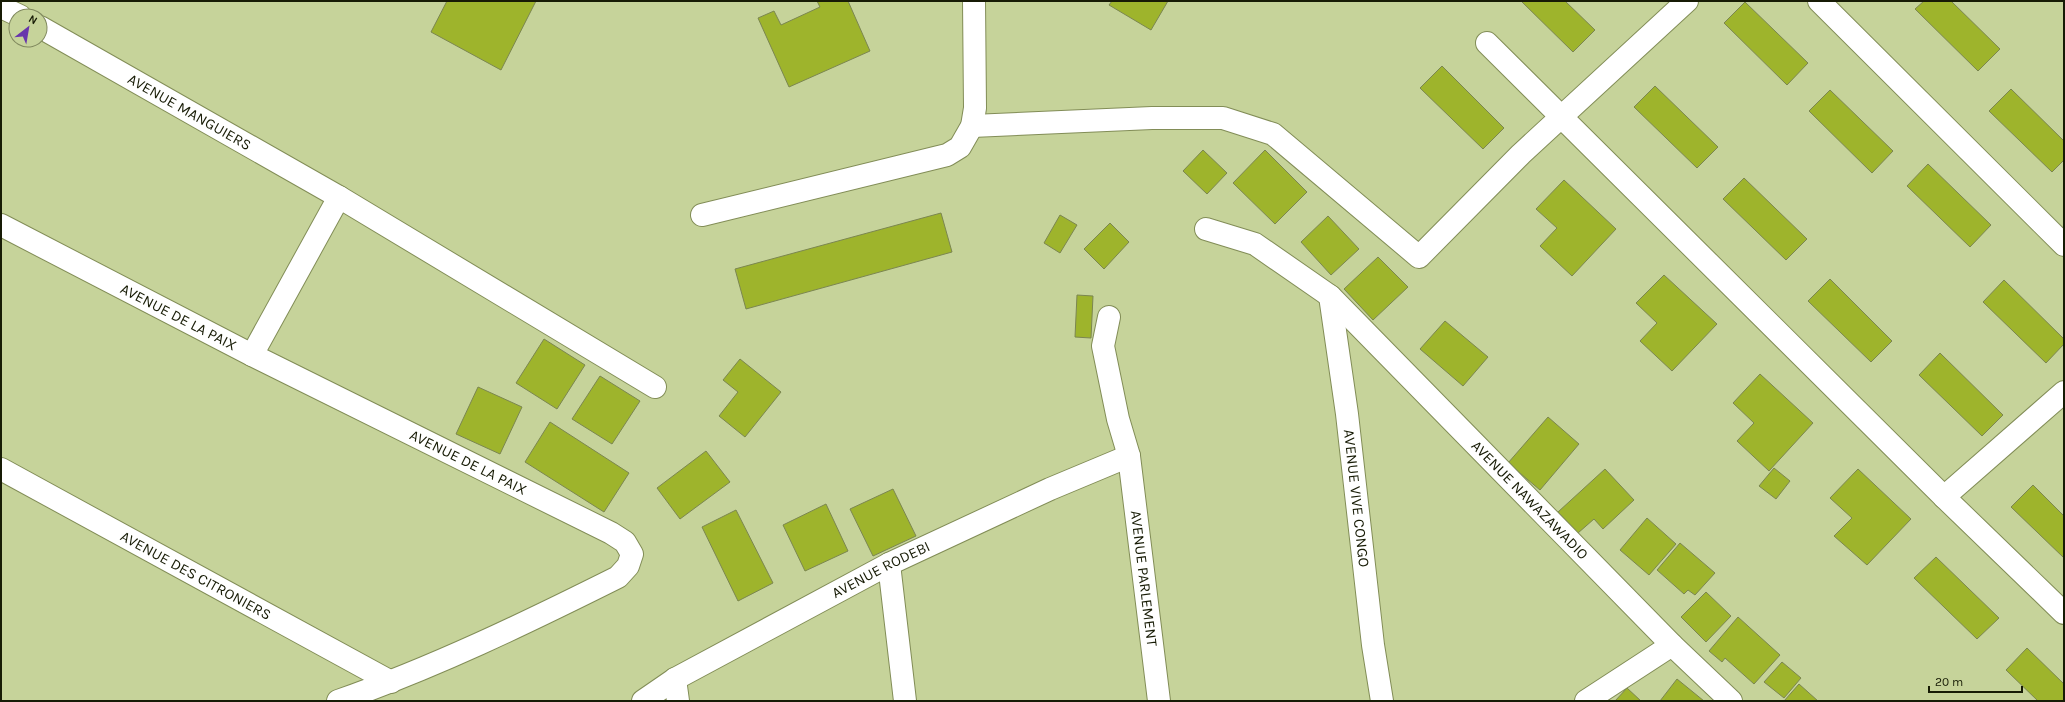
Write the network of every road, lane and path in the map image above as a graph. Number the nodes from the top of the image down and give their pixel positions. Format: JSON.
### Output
{"nodes":[{"id":1,"x":974,"y":1,"type":"edge"},
{"id":2,"x":1687,"y":1,"type":"edge"},
{"id":3,"x":1819,"y":1,"type":"edge"},
{"id":4,"x":48,"y":32,"type":"edge"},
{"id":5,"x":1487,"y":43,"type":"dead end"},
{"id":6,"x":1562,"y":118,"type":"junction"},
{"id":7,"x":972,"y":126,"type":"junction"},
{"id":8,"x":339,"y":197,"type":"junction"},
{"id":9,"x":702,"y":215,"type":"dead end"},
{"id":10,"x":1,"y":225,"type":"edge"},
{"id":11,"x":1206,"y":229,"type":"dead end"},
{"id":12,"x":2064,"y":245,"type":"edge"},
{"id":13,"x":1330,"y":296,"type":"junction"},
{"id":14,"x":1109,"y":317,"type":"dead end"},
{"id":15,"x":252,"y":355,"type":"junction"},
{"id":16,"x":655,"y":387,"type":"dead end"},
{"id":17,"x":2064,"y":392,"type":"edge"},
{"id":18,"x":1129,"y":456,"type":"junction"},
{"id":19,"x":1,"y":469,"type":"edge"},
{"id":20,"x":1944,"y":497,"type":"junction"},
{"id":21,"x":889,"y":564,"type":"junction"},
{"id":22,"x":2064,"y":613,"type":"edge"},
{"id":23,"x":1672,"y":645,"type":"junction"},
{"id":24,"x":675,"y":679,"type":"junction"},
{"id":25,"x":391,"y":682,"type":"junction"},
{"id":26,"x":338,"y":701,"type":"edge"},
{"id":27,"x":643,"y":701,"type":"edge"},
{"id":28,"x":678,"y":701,"type":"edge"},
{"id":29,"x":905,"y":701,"type":"edge"},
{"id":30,"x":1159,"y":701,"type":"edge"},
{"id":31,"x":1382,"y":701,"type":"edge"},
{"id":32,"x":1586,"y":701,"type":"edge"},
{"id":33,"x":1731,"y":701,"type":"edge"}],
"edges":[{"from":1,"to":7,"type":"street"},
{"from":2,"to":6,"type":"street"},
{"from":3,"to":12,"type":"street"},
{"from":4,"to":8,"type":"street","name":"AVENUE MANGUIERS"},
{"from":5,"to":6,"type":"street"},
{"from":6,"to":7,"type":"street"},
{"from":6,"to":20,"type":"street"},
{"from":7,"to":9,"type":"street"},
{"from":8,"to":15,"type":"street"},
{"from":8,"to":16,"type":"street","name":"AVENUE MANGUIERS"},
{"from":10,"to":15,"type":"street","name":"AVENUE DE LA PAIX"},
{"from":11,"to":13,"type":"street","name":"AVENUE NAWAZAWADIO"},
{"from":13,"to":23,"type":"street","name":"AVENUE NAWAZAWADIO"},
{"from":13,"to":31,"type":"street","name":"AVENUE VIVE CONGO"},
{"from":14,"to":18,"type":"street","name":"AVENUE PARLEMENT"},
{"from":15,"to":25,"type":"street","name":"AVENUE DE LA PAIX"},
{"from":17,"to":20,"type":"street"},
{"from":18,"to":21,"type":"street","name":"AVENUE RODEBI"},
{"from":18,"to":30,"type":"street","name":"AVENUE PARLEMENT"},
{"from":19,"to":25,"type":"street","name":"AVENUE DES CITRONIERS"},
{"from":20,"to":22,"type":"street"},
{"from":21,"to":24,"type":"street","name":"AVENUE RODEBI"},
{"from":21,"to":29,"type":"street"},
{"from":23,"to":32,"type":"street"},
{"from":23,"to":33,"type":"street","name":"AVENUE NAWAZAWADIO"},
{"from":24,"to":27,"type":"street","name":"AVENUE RODEBI"},
{"from":24,"to":28,"type":"street"},
{"from":25,"to":26,"type":"street","name":"AVENUE DE LA PAIX"}]}
